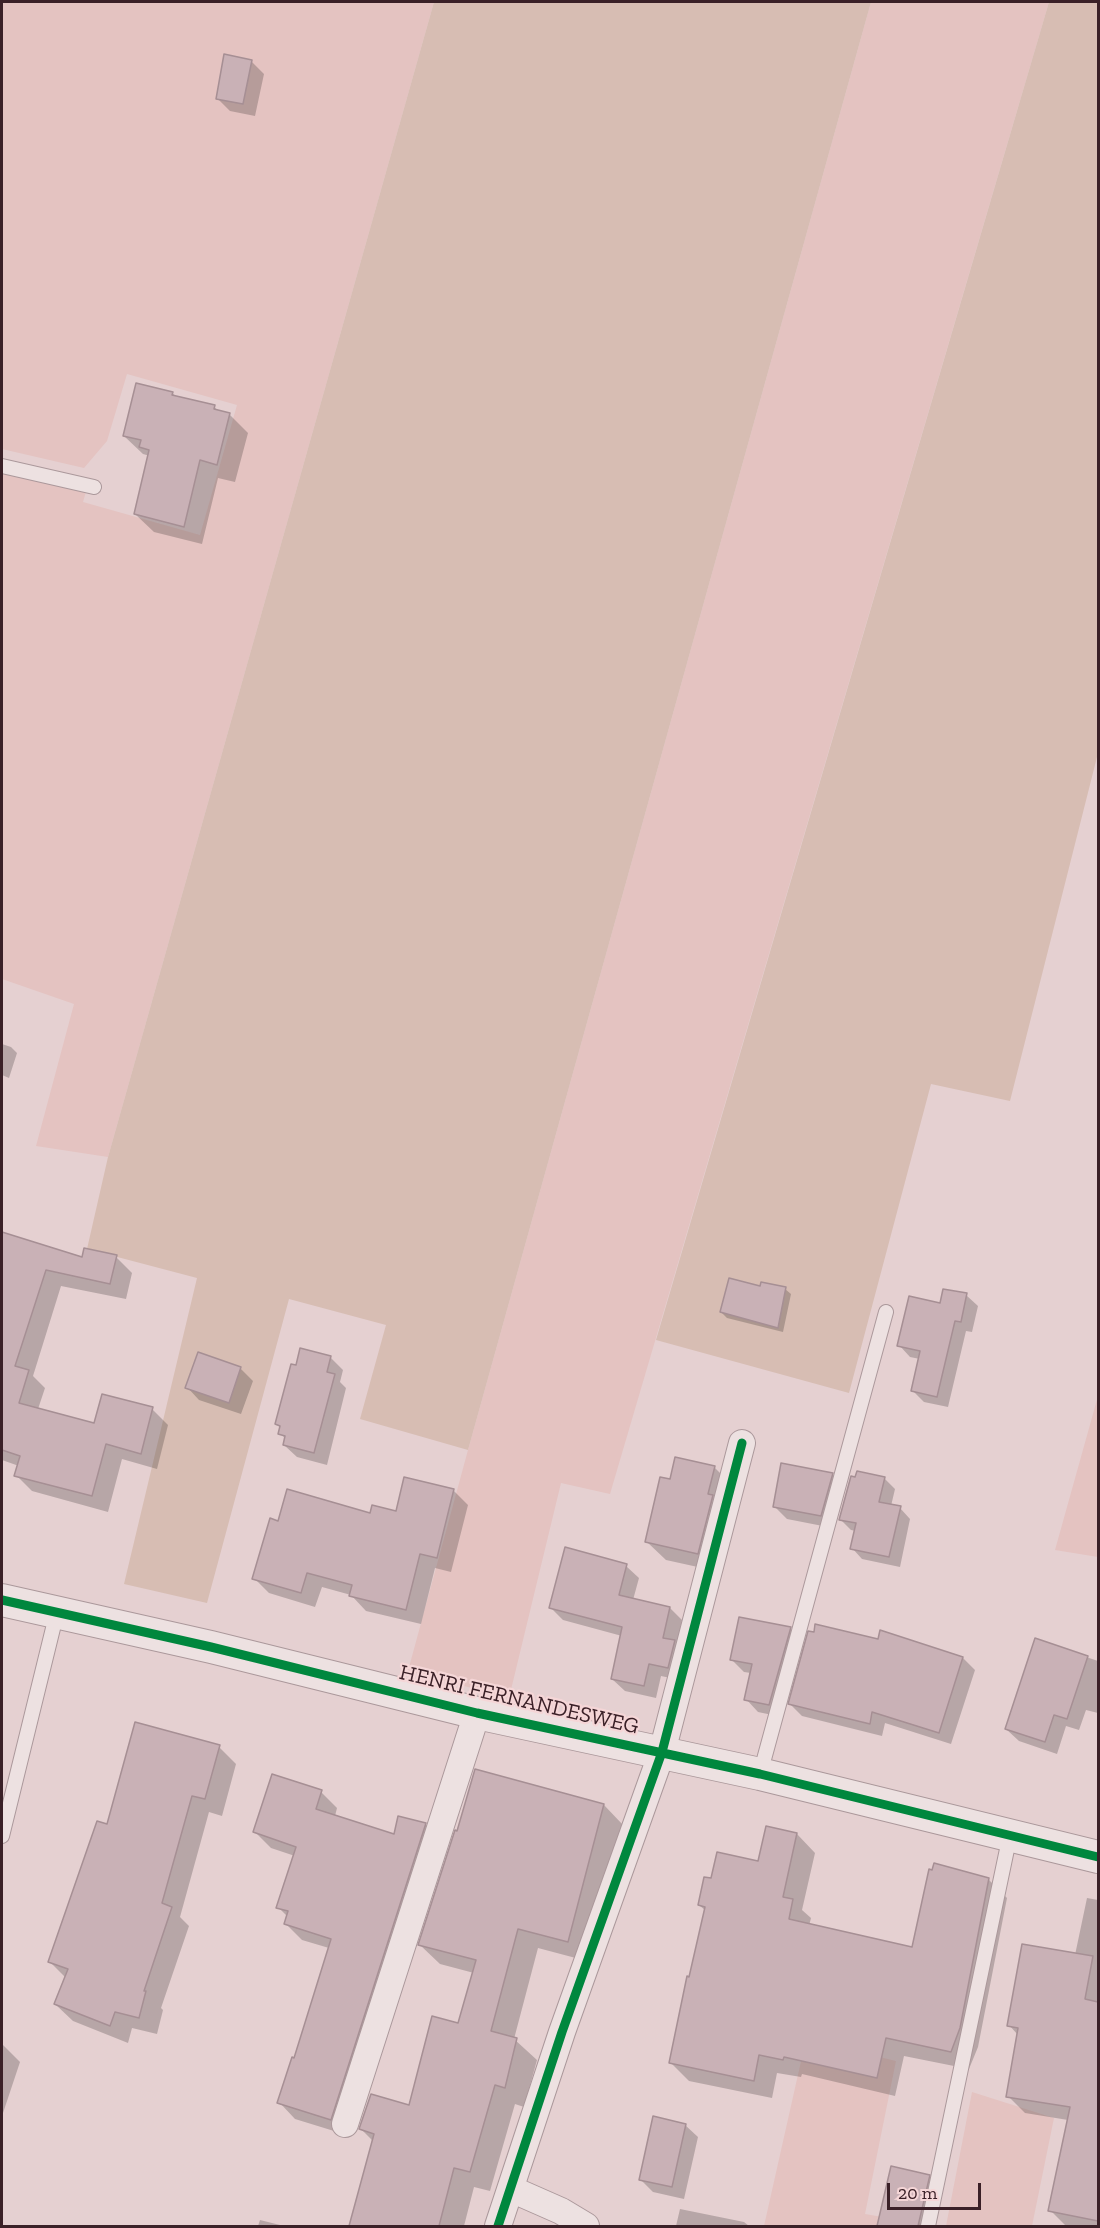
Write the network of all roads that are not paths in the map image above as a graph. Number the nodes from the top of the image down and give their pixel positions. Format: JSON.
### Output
{"nodes":[{"id":1,"x":2,"y":466,"type":"edge"},
{"id":2,"x":93,"y":487,"type":"dead end"},
{"id":3,"x":886,"y":1312,"type":"dead end"},
{"id":4,"x":742,"y":1443,"type":"dead end"},
{"id":5,"x":2,"y":1600,"type":"edge"},
{"id":6,"x":57,"y":1612,"type":"junction"},
{"id":7,"x":477,"y":1713,"type":"junction"},
{"id":8,"x":662,"y":1752,"type":"junction"},
{"id":9,"x":760,"y":1774,"type":"junction"},
{"id":10,"x":1010,"y":1835,"type":"junction"},
{"id":11,"x":2,"y":1836,"type":"edge"},
{"id":12,"x":1098,"y":1857,"type":"edge"},
{"id":13,"x":345,"y":2124,"type":"dead end"},
{"id":14,"x":511,"y":2189,"type":"junction"},
{"id":15,"x":498,"y":2226,"type":"edge"},
{"id":16,"x":586,"y":2226,"type":"edge"},
{"id":17,"x":928,"y":2226,"type":"edge"}],
"edges":[{"from":1,"to":2,"type":"lane"},
{"from":3,"to":9,"type":"lane"},
{"from":4,"to":8,"type":"street"},
{"from":5,"to":6,"type":"street","name":"HENRI FERNANDESWEG"},
{"from":6,"to":7,"type":"street","name":"HENRI FERNANDESWEG"},
{"from":6,"to":11,"type":"lane"},
{"from":7,"to":8,"type":"street","name":"HENRI FERNANDESWEG"},
{"from":7,"to":13,"type":"street"},
{"from":8,"to":9,"type":"street","name":"HENRI FERNANDESWEG"},
{"from":8,"to":14,"type":"street"},
{"from":9,"to":10,"type":"street","name":"HENRI FERNANDESWEG"},
{"from":10,"to":12,"type":"street","name":"HENRI FERNANDESWEG"},
{"from":10,"to":17,"type":"lane"},
{"from":14,"to":15,"type":"street"},
{"from":14,"to":16,"type":"street"}]}
